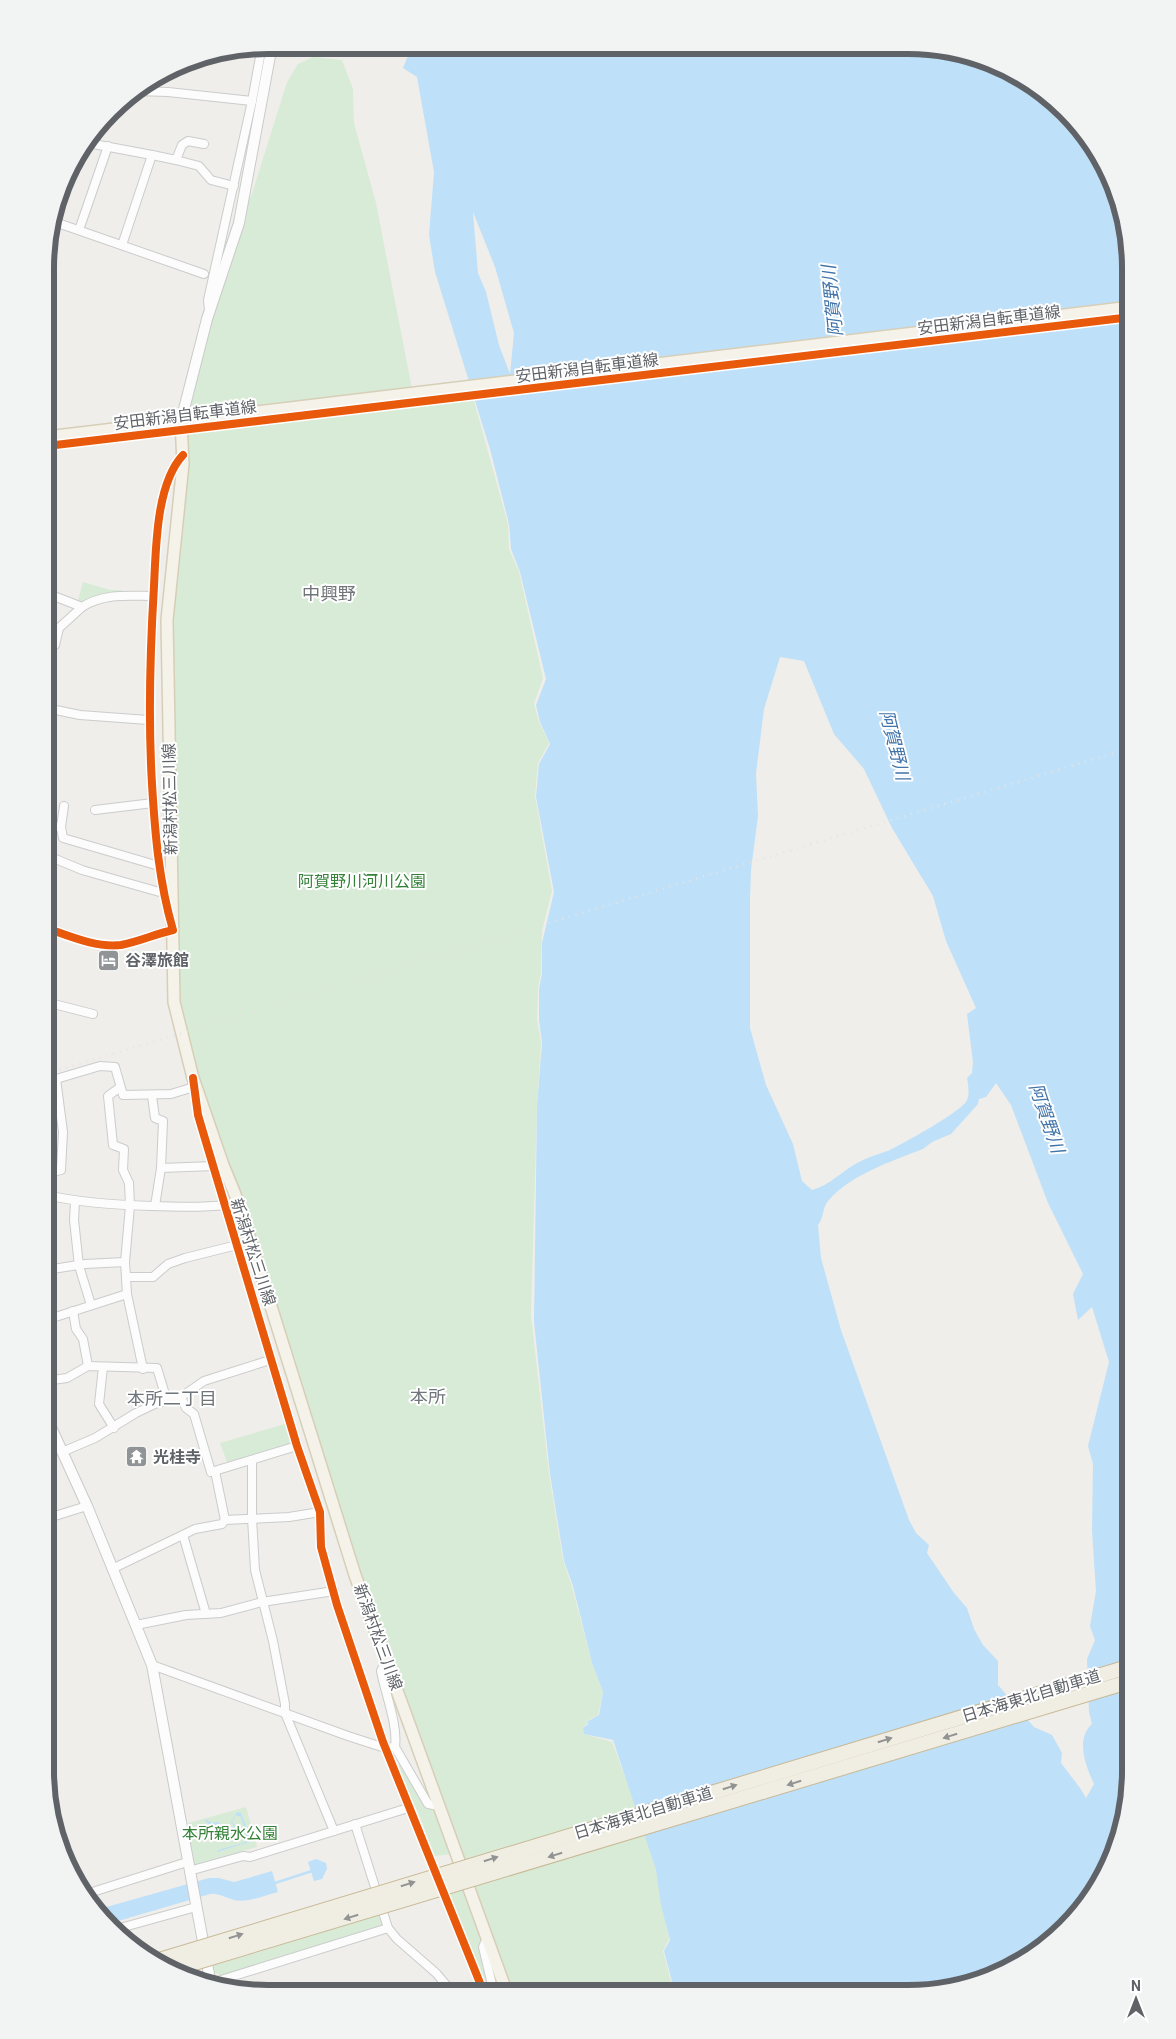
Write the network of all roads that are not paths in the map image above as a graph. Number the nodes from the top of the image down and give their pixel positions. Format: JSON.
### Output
{"nodes":[{"id":1,"x":261,"y":54,"type":"edge"},
{"id":2,"x":270,"y":54,"type":"edge"},
{"id":3,"x":147,"y":91,"type":"edge"},
{"id":4,"x":252,"y":101,"type":"junction"},
{"id":5,"x":93,"y":144,"type":"edge"},
{"id":6,"x":204,"y":144,"type":"dead end"},
{"id":7,"x":108,"y":146,"type":"junction"},
{"id":8,"x":152,"y":155,"type":"junction"},
{"id":9,"x":176,"y":160,"type":"junction"},
{"id":10,"x":234,"y":186,"type":"junction"},
{"id":11,"x":59,"y":223,"type":"edge"},
{"id":12,"x":79,"y":230,"type":"junction"},
{"id":13,"x":122,"y":245,"type":"junction"},
{"id":14,"x":204,"y":274,"type":"dead end"},
{"id":15,"x":1122,"y":308,"type":"edge"},
{"id":16,"x":210,"y":310,"type":"junction"},
{"id":17,"x":181,"y":421,"type":"junction"},
{"id":18,"x":54,"y":436,"type":"edge"},
{"id":19,"x":182,"y":455,"type":"junction"},
{"id":20,"x":54,"y":596,"type":"edge"},
{"id":21,"x":153,"y":596,"type":"junction"},
{"id":22,"x":82,"y":607,"type":"junction"},
{"id":23,"x":54,"y":646,"type":"edge"},
{"id":24,"x":54,"y":710,"type":"edge"},
{"id":25,"x":148,"y":720,"type":"junction"},
{"id":26,"x":153,"y":804,"type":"junction"},
{"id":27,"x":64,"y":806,"type":"dead end"},
{"id":28,"x":94,"y":810,"type":"dead end"},
{"id":29,"x":54,"y":827,"type":"edge"},
{"id":30,"x":61,"y":827,"type":"junction"},
{"id":31,"x":54,"y":858,"type":"edge"},
{"id":32,"x":159,"y":866,"type":"junction"},
{"id":33,"x":163,"y":893,"type":"junction"},
{"id":34,"x":54,"y":930,"type":"edge"},
{"id":35,"x":173,"y":930,"type":"junction"},
{"id":36,"x":54,"y":1004,"type":"edge"},
{"id":37,"x":93,"y":1014,"type":"dead end"},
{"id":38,"x":56,"y":1079,"type":"joint"},
{"id":39,"x":194,"y":1083,"type":"junction"},
{"id":40,"x":119,"y":1088,"type":"junction"},
{"id":41,"x":152,"y":1096,"type":"junction"},
{"id":42,"x":214,"y":1166,"type":"junction"},
{"id":43,"x":161,"y":1168,"type":"junction"},
{"id":44,"x":54,"y":1172,"type":"edge"},
{"id":45,"x":54,"y":1198,"type":"edge"},
{"id":46,"x":75,"y":1202,"type":"junction"},
{"id":47,"x":225,"y":1205,"type":"junction"},
{"id":48,"x":130,"y":1206,"type":"junction"},
{"id":49,"x":155,"y":1206,"type":"junction"},
{"id":50,"x":238,"y":1245,"type":"junction"},
{"id":51,"x":125,"y":1262,"type":"junction"},
{"id":52,"x":78,"y":1266,"type":"junction"},
{"id":53,"x":54,"y":1269,"type":"edge"},
{"id":54,"x":126,"y":1277,"type":"junction"},
{"id":55,"x":127,"y":1294,"type":"junction"},
{"id":56,"x":91,"y":1305,"type":"junction"},
{"id":57,"x":73,"y":1310,"type":"junction"},
{"id":58,"x":54,"y":1317,"type":"edge"},
{"id":59,"x":270,"y":1360,"type":"junction"},
{"id":60,"x":88,"y":1366,"type":"junction"},
{"id":61,"x":103,"y":1367,"type":"junction"},
{"id":62,"x":143,"y":1369,"type":"junction"},
{"id":63,"x":54,"y":1380,"type":"edge"},
{"id":64,"x":181,"y":1397,"type":"junction"},
{"id":65,"x":167,"y":1400,"type":"junction"},
{"id":66,"x":114,"y":1428,"type":"junction"},
{"id":67,"x":54,"y":1434,"type":"edge"},
{"id":68,"x":297,"y":1446,"type":"junction"},
{"id":69,"x":62,"y":1452,"type":"junction"},
{"id":70,"x":252,"y":1460,"type":"junction"},
{"id":71,"x":215,"y":1471,"type":"junction"},
{"id":72,"x":87,"y":1506,"type":"junction"},
{"id":73,"x":320,"y":1512,"type":"junction"},
{"id":74,"x":54,"y":1516,"type":"edge"},
{"id":75,"x":252,"y":1518,"type":"junction"},
{"id":76,"x":225,"y":1520,"type":"junction"},
{"id":77,"x":183,"y":1535,"type":"junction"},
{"id":78,"x":112,"y":1569,"type":"junction"},
{"id":79,"x":334,"y":1591,"type":"junction"},
{"id":80,"x":262,"y":1602,"type":"junction"},
{"id":81,"x":206,"y":1614,"type":"junction"},
{"id":82,"x":136,"y":1625,"type":"junction"},
{"id":83,"x":386,"y":1661,"type":"junction"},
{"id":84,"x":152,"y":1665,"type":"junction"},
{"id":85,"x":1122,"y":1668,"type":"edge"},
{"id":86,"x":1122,"y":1683,"type":"edge"},
{"id":87,"x":285,"y":1713,"type":"junction"},
{"id":88,"x":394,"y":1747,"type":"junction"},
{"id":89,"x":385,"y":1748,"type":"junction"},
{"id":90,"x":439,"y":1806,"type":"junction"},
{"id":91,"x":408,"y":1808,"type":"junction"},
{"id":92,"x":355,"y":1824,"type":"junction"},
{"id":93,"x":334,"y":1831,"type":"junction"},
{"id":94,"x":188,"y":1867,"type":"junction"},
{"id":95,"x":92,"y":1893,"type":"edge"},
{"id":96,"x":196,"y":1907,"type":"junction"},
{"id":97,"x":122,"y":1928,"type":"edge"},
{"id":98,"x":388,"y":1928,"type":"junction"},
{"id":99,"x":487,"y":1938,"type":"junction"},
{"id":100,"x":164,"y":1959,"type":"edge"},
{"id":101,"x":181,"y":1967,"type":"edge"},
{"id":102,"x":209,"y":1977,"type":"edge"},
{"id":103,"x":222,"y":1980,"type":"edge"},
{"id":104,"x":446,"y":1985,"type":"edge"},
{"id":105,"x":481,"y":1985,"type":"edge"},
{"id":106,"x":492,"y":1985,"type":"edge"},
{"id":107,"x":504,"y":1985,"type":"edge"}],
"edges":[{"from":1,"to":4,"type":"street"},
{"from":2,"to":16,"type":"street"},
{"from":3,"to":4,"type":"street"},
{"from":4,"to":10,"type":"street"},
{"from":5,"to":7,"type":"street"},
{"from":6,"to":9,"type":"street"},
{"from":7,"to":8,"type":"street"},
{"from":7,"to":12,"type":"street"},
{"from":8,"to":9,"type":"street"},
{"from":8,"to":13,"type":"street"},
{"from":9,"to":10,"type":"street"},
{"from":10,"to":16,"type":"street"},
{"from":11,"to":12,"type":"street"},
{"from":12,"to":13,"type":"street"},
{"from":13,"to":14,"type":"street"},
{"from":15,"to":17,"type":"main road"},
{"from":16,"to":17,"type":"street"},
{"from":17,"to":18,"type":"main road"},
{"from":17,"to":19,"type":"main road","name":"新潟村松三川線"},
{"from":19,"to":21,"type":"street"},
{"from":19,"to":35,"type":"main road","name":"新潟村松三川線"},
{"from":20,"to":22,"type":"street"},
{"from":21,"to":22,"type":"street"},
{"from":21,"to":25,"type":"street"},
{"from":22,"to":23,"type":"street"},
{"from":24,"to":25,"type":"street"},
{"from":25,"to":26,"type":"street"},
{"from":26,"to":28,"type":"street"},
{"from":26,"to":32,"type":"street"},
{"from":27,"to":30,"type":"street"},
{"from":29,"to":30,"type":"street"},
{"from":30,"to":32,"type":"street"},
{"from":31,"to":33,"type":"street"},
{"from":32,"to":33,"type":"street"},
{"from":33,"to":35,"type":"street"},
{"from":34,"to":35,"type":"street"},
{"from":35,"to":39,"type":"main road","name":"新潟村松三川線"},
{"from":36,"to":37,"type":"street"},
{"from":38,"to":40,"type":"street"},
{"from":38,"to":44,"type":"street"},
{"from":39,"to":41,"type":"street"},
{"from":39,"to":42,"type":"street"},
{"from":39,"to":83,"type":"main road","name":"新潟村松三川線"},
{"from":40,"to":41,"type":"street"},
{"from":40,"to":48,"type":"street"},
{"from":41,"to":43,"type":"street"},
{"from":42,"to":43,"type":"street"},
{"from":42,"to":47,"type":"street"},
{"from":43,"to":49,"type":"street"},
{"from":45,"to":46,"type":"street"},
{"from":46,"to":48,"type":"street"},
{"from":46,"to":52,"type":"street"},
{"from":47,"to":49,"type":"street"},
{"from":47,"to":50,"type":"street"},
{"from":48,"to":49,"type":"street"},
{"from":48,"to":51,"type":"street"},
{"from":50,"to":54,"type":"street"},
{"from":50,"to":59,"type":"street"},
{"from":51,"to":52,"type":"street"},
{"from":51,"to":54,"type":"street"},
{"from":52,"to":53,"type":"street"},
{"from":52,"to":56,"type":"street"},
{"from":54,"to":55,"type":"street"},
{"from":55,"to":56,"type":"street"},
{"from":55,"to":62,"type":"street"},
{"from":56,"to":57,"type":"street"},
{"from":57,"to":58,"type":"street"},
{"from":57,"to":60,"type":"street"},
{"from":59,"to":64,"type":"street"},
{"from":59,"to":68,"type":"street"},
{"from":60,"to":61,"type":"street"},
{"from":60,"to":63,"type":"street"},
{"from":61,"to":62,"type":"street"},
{"from":61,"to":66,"type":"street"},
{"from":62,"to":65,"type":"street"},
{"from":64,"to":65,"type":"street"},
{"from":64,"to":71,"type":"street"},
{"from":65,"to":66,"type":"street"},
{"from":66,"to":69,"type":"street"},
{"from":67,"to":69,"type":"street"},
{"from":68,"to":70,"type":"street"},
{"from":68,"to":73,"type":"street"},
{"from":69,"to":72,"type":"street"},
{"from":70,"to":71,"type":"street"},
{"from":70,"to":75,"type":"street"},
{"from":71,"to":76,"type":"street"},
{"from":72,"to":74,"type":"street"},
{"from":72,"to":78,"type":"street"},
{"from":73,"to":75,"type":"street"},
{"from":73,"to":79,"type":"street"},
{"from":75,"to":76,"type":"street"},
{"from":75,"to":80,"type":"street"},
{"from":76,"to":77,"type":"street"},
{"from":77,"to":78,"type":"street"},
{"from":77,"to":81,"type":"street"},
{"from":78,"to":82,"type":"street"},
{"from":79,"to":80,"type":"street"},
{"from":79,"to":89,"type":"street"},
{"from":80,"to":81,"type":"street"},
{"from":80,"to":87,"type":"street"},
{"from":81,"to":82,"type":"street"},
{"from":82,"to":84,"type":"street"},
{"from":83,"to":88,"type":"street"},
{"from":83,"to":90,"type":"main road","name":"新潟村松三川線"},
{"from":84,"to":87,"type":"street"},
{"from":84,"to":94,"type":"street"},
{"from":100,"to":85,"type":"highway","name":"日本海東北自動車道","one_way":true,"bridge":true},
{"from":86,"to":101,"type":"highway","name":"日本海東北自動車道","one_way":true,"bridge":true},
{"from":87,"to":89,"type":"street"},
{"from":87,"to":93,"type":"street"},
{"from":88,"to":89,"type":"street"},
{"from":88,"to":90,"type":"street"},
{"from":89,"to":91,"type":"street"},
{"from":90,"to":99,"type":"main road","name":"新潟村松三川線"},
{"from":91,"to":92,"type":"street"},
{"from":91,"to":105,"type":"street"},
{"from":92,"to":93,"type":"street"},
{"from":92,"to":98,"type":"street"},
{"from":93,"to":94,"type":"street"},
{"from":94,"to":95,"type":"street"},
{"from":94,"to":96,"type":"street"},
{"from":96,"to":97,"type":"street"},
{"from":96,"to":102,"type":"street"},
{"from":98,"to":103,"type":"street"},
{"from":98,"to":104,"type":"street"},
{"from":99,"to":106,"type":"street"},
{"from":99,"to":107,"type":"main road","name":"新潟村松三川線"}]}
